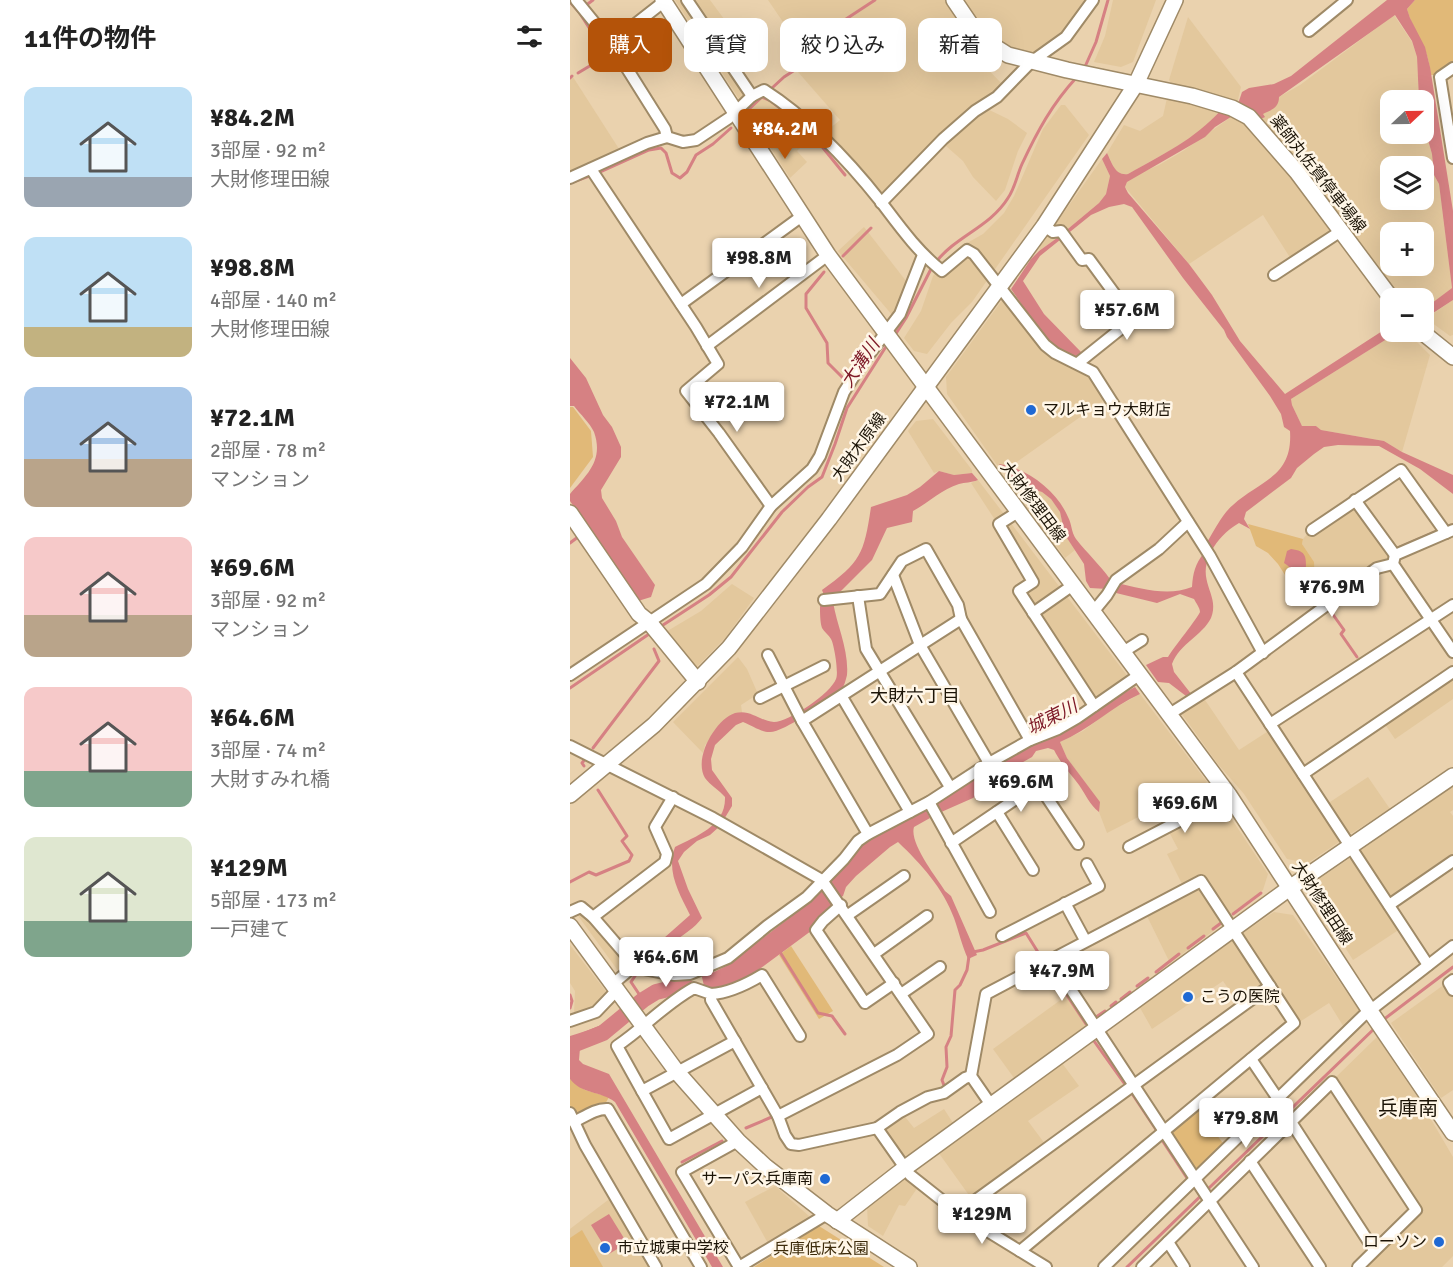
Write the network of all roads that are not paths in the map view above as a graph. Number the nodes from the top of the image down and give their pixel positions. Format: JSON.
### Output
{"nodes":[{"id":1,"x":664,"y":0,"type":"edge"},
{"id":2,"x":687,"y":0,"type":"edge"},
{"id":3,"x":954,"y":0,"type":"edge"},
{"id":4,"x":1093,"y":0,"type":"edge"},
{"id":5,"x":1175,"y":0,"type":"edge"},
{"id":6,"x":1347,"y":0,"type":"edge"},
{"id":7,"x":577,"y":2,"type":"edge"},
{"id":8,"x":591,"y":18,"type":"edge"},
{"id":9,"x":642,"y":18,"type":"edge"},
{"id":10,"x":1309,"y":31,"type":"dead end"},
{"id":11,"x":1030,"y":62,"type":"junction"},
{"id":12,"x":1453,"y":68,"type":"edge"},
{"id":13,"x":629,"y":72,"type":"edge"},
{"id":14,"x":1136,"y":84,"type":"junction"},
{"id":15,"x":752,"y":96,"type":"junction"},
{"id":16,"x":735,"y":113,"type":"junction"},
{"id":17,"x":667,"y":136,"type":"junction"},
{"id":18,"x":1451,"y":136,"type":"edge"},
{"id":19,"x":1453,"y":158,"type":"edge"},
{"id":20,"x":591,"y":169,"type":"junction"},
{"id":21,"x":570,"y":178,"type":"edge"},
{"id":22,"x":881,"y":203,"type":"junction"},
{"id":23,"x":802,"y":216,"type":"junction"},
{"id":24,"x":1044,"y":226,"type":"junction"},
{"id":25,"x":1341,"y":231,"type":"junction"},
{"id":26,"x":828,"y":255,"type":"junction"},
{"id":27,"x":923,"y":255,"type":"junction"},
{"id":28,"x":1274,"y":275,"type":"dead end"},
{"id":29,"x":999,"y":284,"type":"junction"},
{"id":30,"x":1384,"y":288,"type":"edge"},
{"id":31,"x":1165,"y":300,"type":"dead end"},
{"id":32,"x":681,"y":304,"type":"junction"},
{"id":33,"x":1133,"y":319,"type":"junction"},
{"id":34,"x":886,"y":334,"type":"junction"},
{"id":35,"x":1434,"y":342,"type":"edge"},
{"id":36,"x":707,"y":346,"type":"junction"},
{"id":37,"x":1453,"y":357,"type":"edge"},
{"id":38,"x":1078,"y":363,"type":"junction"},
{"id":39,"x":925,"y":387,"type":"junction"},
{"id":40,"x":1355,"y":500,"type":"junction"},
{"id":41,"x":771,"y":506,"type":"junction"},
{"id":42,"x":1018,"y":512,"type":"junction"},
{"id":43,"x":570,"y":513,"type":"edge"},
{"id":44,"x":1188,"y":522,"type":"junction"},
{"id":45,"x":1312,"y":530,"type":"dead end"},
{"id":46,"x":1450,"y":532,"type":"edge"},
{"id":47,"x":1394,"y":560,"type":"junction"},
{"id":48,"x":893,"y":575,"type":"junction"},
{"id":49,"x":1073,"y":585,"type":"junction"},
{"id":50,"x":858,"y":596,"type":"junction"},
{"id":51,"x":824,"y":600,"type":"dead end"},
{"id":52,"x":1453,"y":604,"type":"edge"},
{"id":53,"x":1093,"y":612,"type":"junction"},
{"id":54,"x":1033,"y":613,"type":"junction"},
{"id":55,"x":961,"y":619,"type":"junction"},
{"id":56,"x":1431,"y":620,"type":"junction"},
{"id":57,"x":649,"y":622,"type":"junction"},
{"id":58,"x":1142,"y":640,"type":"dead end"},
{"id":59,"x":920,"y":645,"type":"junction"},
{"id":60,"x":1123,"y":652,"type":"junction"},
{"id":61,"x":1453,"y":652,"type":"edge"},
{"id":62,"x":1263,"y":653,"type":"junction"},
{"id":63,"x":768,"y":655,"type":"dead end"},
{"id":64,"x":824,"y":666,"type":"dead end"},
{"id":65,"x":880,"y":671,"type":"junction"},
{"id":66,"x":1236,"y":672,"type":"junction"},
{"id":67,"x":1453,"y":672,"type":"edge"},
{"id":68,"x":570,"y":675,"type":"edge"},
{"id":69,"x":1139,"y":675,"type":"junction"},
{"id":70,"x":698,"y":682,"type":"junction"},
{"id":71,"x":784,"y":686,"type":"junction"},
{"id":72,"x":842,"y":697,"type":"junction"},
{"id":73,"x":760,"y":698,"type":"dead end"},
{"id":74,"x":1094,"y":706,"type":"junction"},
{"id":75,"x":1168,"y":714,"type":"junction"},
{"id":76,"x":802,"y":722,"type":"junction"},
{"id":77,"x":1270,"y":724,"type":"junction"},
{"id":78,"x":1030,"y":740,"type":"junction"},
{"id":79,"x":570,"y":746,"type":"edge"},
{"id":80,"x":989,"y":763,"type":"junction"},
{"id":81,"x":609,"y":765,"type":"junction"},
{"id":82,"x":1303,"y":774,"type":"junction"},
{"id":83,"x":1453,"y":776,"type":"edge"},
{"id":84,"x":950,"y":787,"type":"junction"},
{"id":85,"x":570,"y":795,"type":"edge"},
{"id":86,"x":1229,"y":795,"type":"junction"},
{"id":87,"x":673,"y":797,"type":"junction"},
{"id":88,"x":929,"y":802,"type":"junction"},
{"id":89,"x":910,"y":812,"type":"junction"},
{"id":90,"x":997,"y":812,"type":"junction"},
{"id":91,"x":868,"y":834,"type":"junction"},
{"id":92,"x":951,"y":843,"type":"junction"},
{"id":93,"x":1078,"y":844,"type":"dead end"},
{"id":94,"x":1350,"y":846,"type":"junction"},
{"id":95,"x":1129,"y":848,"type":"dead end"},
{"id":96,"x":1453,"y":861,"type":"edge"},
{"id":97,"x":1088,"y":864,"type":"dead end"},
{"id":98,"x":1033,"y":870,"type":"dead end"},
{"id":99,"x":904,"y":876,"type":"dead end"},
{"id":100,"x":824,"y":882,"type":"junction"},
{"id":101,"x":1291,"y":887,"type":"junction"},
{"id":102,"x":1065,"y":903,"type":"junction"},
{"id":103,"x":1389,"y":905,"type":"junction"},
{"id":104,"x":843,"y":907,"type":"junction"},
{"id":105,"x":570,"y":912,"type":"edge"},
{"id":106,"x":990,"y":912,"type":"dead end"},
{"id":107,"x":927,"y":916,"type":"dead end"},
{"id":108,"x":593,"y":917,"type":"junction"},
{"id":109,"x":570,"y":926,"type":"edge"},
{"id":110,"x":1233,"y":929,"type":"junction"},
{"id":111,"x":1002,"y":936,"type":"dead end"},
{"id":112,"x":1085,"y":940,"type":"junction"},
{"id":113,"x":1453,"y":946,"type":"edge"},
{"id":114,"x":874,"y":954,"type":"junction"},
{"id":115,"x":1051,"y":958,"type":"junction"},
{"id":116,"x":1428,"y":965,"type":"junction"},
{"id":117,"x":940,"y":967,"type":"dead end"},
{"id":118,"x":637,"y":969,"type":"junction"},
{"id":119,"x":690,"y":974,"type":"junction"},
{"id":120,"x":1453,"y":980,"type":"edge"},
{"id":121,"x":894,"y":984,"type":"junction"},
{"id":122,"x":1270,"y":986,"type":"junction"},
{"id":123,"x":694,"y":988,"type":"junction"},
{"id":124,"x":618,"y":989,"type":"junction"},
{"id":125,"x":1453,"y":990,"type":"edge"},
{"id":126,"x":711,"y":994,"type":"junction"},
{"id":127,"x":901,"y":994,"type":"junction"},
{"id":128,"x":1376,"y":1020,"type":"junction"},
{"id":129,"x":570,"y":1021,"type":"edge"},
{"id":130,"x":642,"y":1024,"type":"junction"},
{"id":131,"x":1096,"y":1029,"type":"junction"},
{"id":132,"x":800,"y":1036,"type":"dead end"},
{"id":133,"x":735,"y":1041,"type":"junction"},
{"id":134,"x":1251,"y":1059,"type":"junction"},
{"id":135,"x":677,"y":1072,"type":"junction"},
{"id":136,"x":971,"y":1076,"type":"junction"},
{"id":137,"x":1133,"y":1085,"type":"junction"},
{"id":138,"x":762,"y":1088,"type":"junction"},
{"id":139,"x":642,"y":1091,"type":"junction"},
{"id":140,"x":1278,"y":1099,"type":"junction"},
{"id":141,"x":991,"y":1105,"type":"junction"},
{"id":142,"x":714,"y":1115,"type":"junction"},
{"id":143,"x":778,"y":1116,"type":"junction"},
{"id":144,"x":572,"y":1118,"type":"edge"},
{"id":145,"x":1291,"y":1122,"type":"junction"},
{"id":146,"x":877,"y":1128,"type":"junction"},
{"id":147,"x":1163,"y":1131,"type":"junction"},
{"id":148,"x":1453,"y":1133,"type":"edge"},
{"id":149,"x":738,"y":1141,"type":"junction"},
{"id":150,"x":1250,"y":1161,"type":"junction"},
{"id":151,"x":905,"y":1168,"type":"junction"},
{"id":152,"x":1197,"y":1182,"type":"junction"},
{"id":153,"x":1208,"y":1199,"type":"junction"},
{"id":154,"x":958,"y":1213,"type":"junction"},
{"id":155,"x":832,"y":1217,"type":"junction"},
{"id":156,"x":1168,"y":1242,"type":"junction"},
{"id":157,"x":1374,"y":1250,"type":"junction"},
{"id":158,"x":1020,"y":1251,"type":"junction"},
{"id":159,"x":656,"y":1267,"type":"edge"},
{"id":160,"x":701,"y":1267,"type":"edge"},
{"id":161,"x":739,"y":1267,"type":"edge"},
{"id":162,"x":909,"y":1267,"type":"edge"},
{"id":163,"x":1046,"y":1267,"type":"edge"},
{"id":164,"x":1104,"y":1267,"type":"edge"},
{"id":165,"x":1142,"y":1267,"type":"edge"},
{"id":166,"x":1184,"y":1267,"type":"edge"},
{"id":167,"x":1253,"y":1267,"type":"edge"},
{"id":168,"x":1320,"y":1267,"type":"edge"},
{"id":169,"x":1358,"y":1267,"type":"edge"}],
"edges":[{"from":1,"to":9,"type":"street"},
{"from":1,"to":16,"type":"street"},
{"from":2,"to":15,"type":"street"},
{"from":3,"to":11,"type":"street"},
{"from":4,"to":11,"type":"street"},
{"from":5,"to":14,"type":"street","name":"大財木原線"},
{"from":6,"to":10,"type":"street"},
{"from":7,"to":8,"type":"street"},
{"from":11,"to":14,"type":"street","name":"薬師丸佐賀停車場線"},
{"from":11,"to":22,"type":"street"},
{"from":12,"to":18,"type":"street"},
{"from":13,"to":17,"type":"street"},
{"from":14,"to":24,"type":"street","name":"大財木原線"},
{"from":14,"to":25,"type":"street","name":"薬師丸佐賀停車場線"},
{"from":15,"to":16,"type":"street"},
{"from":15,"to":22,"type":"street"},
{"from":16,"to":17,"type":"street"},
{"from":16,"to":23,"type":"street"},
{"from":17,"to":20,"type":"street"},
{"from":18,"to":19,"type":"street"},
{"from":20,"to":21,"type":"street"},
{"from":20,"to":32,"type":"street"},
{"from":22,"to":27,"type":"street"},
{"from":23,"to":26,"type":"street"},
{"from":23,"to":32,"type":"street"},
{"from":24,"to":29,"type":"street","name":"大財木原線"},
{"from":24,"to":33,"type":"street"},
{"from":25,"to":28,"type":"street"},
{"from":25,"to":30,"type":"street","name":"薬師丸佐賀停車場線"},
{"from":26,"to":34,"type":"street"},
{"from":26,"to":36,"type":"street"},
{"from":27,"to":29,"type":"street"},
{"from":27,"to":34,"type":"street"},
{"from":29,"to":38,"type":"street"},
{"from":29,"to":39,"type":"street","name":"大財木原線"},
{"from":31,"to":33,"type":"street"},
{"from":32,"to":36,"type":"street"},
{"from":33,"to":38,"type":"street"},
{"from":34,"to":39,"type":"street","name":"大財修理田線"},
{"from":34,"to":41,"type":"street"},
{"from":35,"to":37,"type":"street"},
{"from":36,"to":41,"type":"street"},
{"from":38,"to":44,"type":"street"},
{"from":39,"to":42,"type":"street","name":"大財修理田線"},
{"from":39,"to":70,"type":"street","name":"大財木原線"},
{"from":40,"to":45,"type":"street"},
{"from":40,"to":46,"type":"street"},
{"from":40,"to":47,"type":"street"},
{"from":41,"to":57,"type":"street"},
{"from":42,"to":49,"type":"street","name":"大財修理田線"},
{"from":42,"to":54,"type":"street"},
{"from":43,"to":57,"type":"street"},
{"from":44,"to":53,"type":"street"},
{"from":44,"to":62,"type":"street"},
{"from":46,"to":47,"type":"street"},
{"from":47,"to":56,"type":"street"},
{"from":47,"to":62,"type":"street"},
{"from":48,"to":50,"type":"street"},
{"from":48,"to":55,"type":"street"},
{"from":48,"to":59,"type":"street"},
{"from":49,"to":53,"type":"street","name":"大財修理田線"},
{"from":49,"to":54,"type":"street"},
{"from":50,"to":51,"type":"street"},
{"from":50,"to":65,"type":"street"},
{"from":52,"to":56,"type":"street"},
{"from":53,"to":60,"type":"street","name":"大財修理田線"},
{"from":54,"to":74,"type":"street"},
{"from":55,"to":59,"type":"street"},
{"from":55,"to":78,"type":"street"},
{"from":56,"to":61,"type":"street"},
{"from":56,"to":77,"type":"street"},
{"from":57,"to":68,"type":"street"},
{"from":57,"to":70,"type":"street"},
{"from":58,"to":60,"type":"street"},
{"from":59,"to":65,"type":"street"},
{"from":59,"to":80,"type":"street"},
{"from":60,"to":69,"type":"street","name":"大財修理田線"},
{"from":62,"to":66,"type":"street"},
{"from":63,"to":71,"type":"street"},
{"from":64,"to":71,"type":"street"},
{"from":65,"to":72,"type":"street"},
{"from":65,"to":84,"type":"street"},
{"from":66,"to":75,"type":"street"},
{"from":66,"to":77,"type":"street"},
{"from":67,"to":82,"type":"street"},
{"from":69,"to":74,"type":"street"},
{"from":69,"to":75,"type":"street","name":"大財修理田線"},
{"from":70,"to":81,"type":"street","name":"大財木原線"},
{"from":71,"to":73,"type":"street"},
{"from":71,"to":76,"type":"street"},
{"from":72,"to":76,"type":"street"},
{"from":72,"to":89,"type":"street"},
{"from":74,"to":78,"type":"street"},
{"from":75,"to":86,"type":"street","name":"大財修理田線"},
{"from":76,"to":91,"type":"street"},
{"from":77,"to":82,"type":"street"},
{"from":78,"to":80,"type":"street"},
{"from":79,"to":81,"type":"street"},
{"from":80,"to":84,"type":"street"},
{"from":81,"to":85,"type":"street","name":"大財木原線"},
{"from":81,"to":87,"type":"street"},
{"from":82,"to":94,"type":"street"},
{"from":83,"to":94,"type":"street"},
{"from":84,"to":88,"type":"street"},
{"from":86,"to":95,"type":"street"},
{"from":86,"to":101,"type":"street","name":"大財修理田線"},
{"from":87,"to":100,"type":"street"},
{"from":87,"to":108,"type":"street"},
{"from":88,"to":89,"type":"street"},
{"from":88,"to":92,"type":"street"},
{"from":89,"to":91,"type":"street"},
{"from":90,"to":92,"type":"street"},
{"from":90,"to":93,"type":"street"},
{"from":90,"to":98,"type":"street"},
{"from":91,"to":100,"type":"street"},
{"from":92,"to":106,"type":"street"},
{"from":94,"to":101,"type":"street"},
{"from":94,"to":103,"type":"street"},
{"from":96,"to":103,"type":"street"},
{"from":97,"to":102,"type":"street"},
{"from":99,"to":104,"type":"street"},
{"from":100,"to":104,"type":"street"},
{"from":100,"to":119,"type":"street"},
{"from":101,"to":110,"type":"street"},
{"from":101,"to":128,"type":"street","name":"大財修理田線"},
{"from":102,"to":111,"type":"street"},
{"from":102,"to":112,"type":"street"},
{"from":103,"to":116,"type":"street"},
{"from":104,"to":114,"type":"street"},
{"from":104,"to":121,"type":"street"},
{"from":105,"to":108,"type":"street"},
{"from":107,"to":114,"type":"street"},
{"from":108,"to":118,"type":"street"},
{"from":109,"to":124,"type":"street"},
{"from":110,"to":112,"type":"street"},
{"from":110,"to":122,"type":"street"},
{"from":110,"to":131,"type":"street"},
{"from":112,"to":115,"type":"street"},
{"from":113,"to":116,"type":"street"},
{"from":114,"to":121,"type":"street"},
{"from":115,"to":131,"type":"street"},
{"from":115,"to":136,"type":"street"},
{"from":116,"to":128,"type":"street"},
{"from":117,"to":127,"type":"street"},
{"from":118,"to":119,"type":"street"},
{"from":118,"to":124,"type":"street"},
{"from":119,"to":123,"type":"street"},
{"from":120,"to":125,"type":"street"},
{"from":121,"to":127,"type":"street"},
{"from":122,"to":134,"type":"street"},
{"from":122,"to":137,"type":"street"},
{"from":123,"to":126,"type":"street"},
{"from":123,"to":130,"type":"street"},
{"from":124,"to":129,"type":"street"},
{"from":124,"to":130,"type":"street"},
{"from":126,"to":132,"type":"street"},
{"from":126,"to":133,"type":"street"},
{"from":127,"to":143,"type":"street"},
{"from":128,"to":140,"type":"street"},
{"from":128,"to":148,"type":"street","name":"大財修理田線"},
{"from":130,"to":135,"type":"street"},
{"from":130,"to":139,"type":"street"},
{"from":131,"to":137,"type":"street"},
{"from":131,"to":141,"type":"street"},
{"from":133,"to":135,"type":"street"},
{"from":133,"to":138,"type":"street"},
{"from":134,"to":140,"type":"street"},
{"from":134,"to":147,"type":"street"},
{"from":135,"to":139,"type":"street"},
{"from":135,"to":142,"type":"street"},
{"from":136,"to":141,"type":"street"},
{"from":136,"to":146,"type":"street"},
{"from":137,"to":147,"type":"street"},
{"from":137,"to":154,"type":"street"},
{"from":138,"to":142,"type":"street"},
{"from":138,"to":143,"type":"street"},
{"from":139,"to":142,"type":"street"},
{"from":140,"to":152,"type":"street"},
{"from":141,"to":151,"type":"street"},
{"from":142,"to":149,"type":"street"},
{"from":143,"to":146,"type":"street"},
{"from":144,"to":159,"type":"street"},
{"from":144,"to":160,"type":"street"},
{"from":145,"to":150,"type":"street"},
{"from":145,"to":157,"type":"street"},
{"from":145,"to":157,"type":"street"},
{"from":146,"to":151,"type":"street"},
{"from":147,"to":152,"type":"street"},
{"from":147,"to":158,"type":"street"},
{"from":149,"to":155,"type":"street"},
{"from":149,"to":161,"type":"street"},
{"from":150,"to":153,"type":"street"},
{"from":150,"to":168,"type":"street"},
{"from":151,"to":154,"type":"street"},
{"from":151,"to":155,"type":"street"},
{"from":152,"to":153,"type":"street"},
{"from":152,"to":164,"type":"street"},
{"from":153,"to":156,"type":"street"},
{"from":153,"to":167,"type":"street"},
{"from":154,"to":158,"type":"street"},
{"from":155,"to":161,"type":"street"},
{"from":155,"to":162,"type":"street"},
{"from":156,"to":165,"type":"street"},
{"from":156,"to":166,"type":"street"},
{"from":157,"to":169,"type":"street"},
{"from":158,"to":163,"type":"street"}]}
